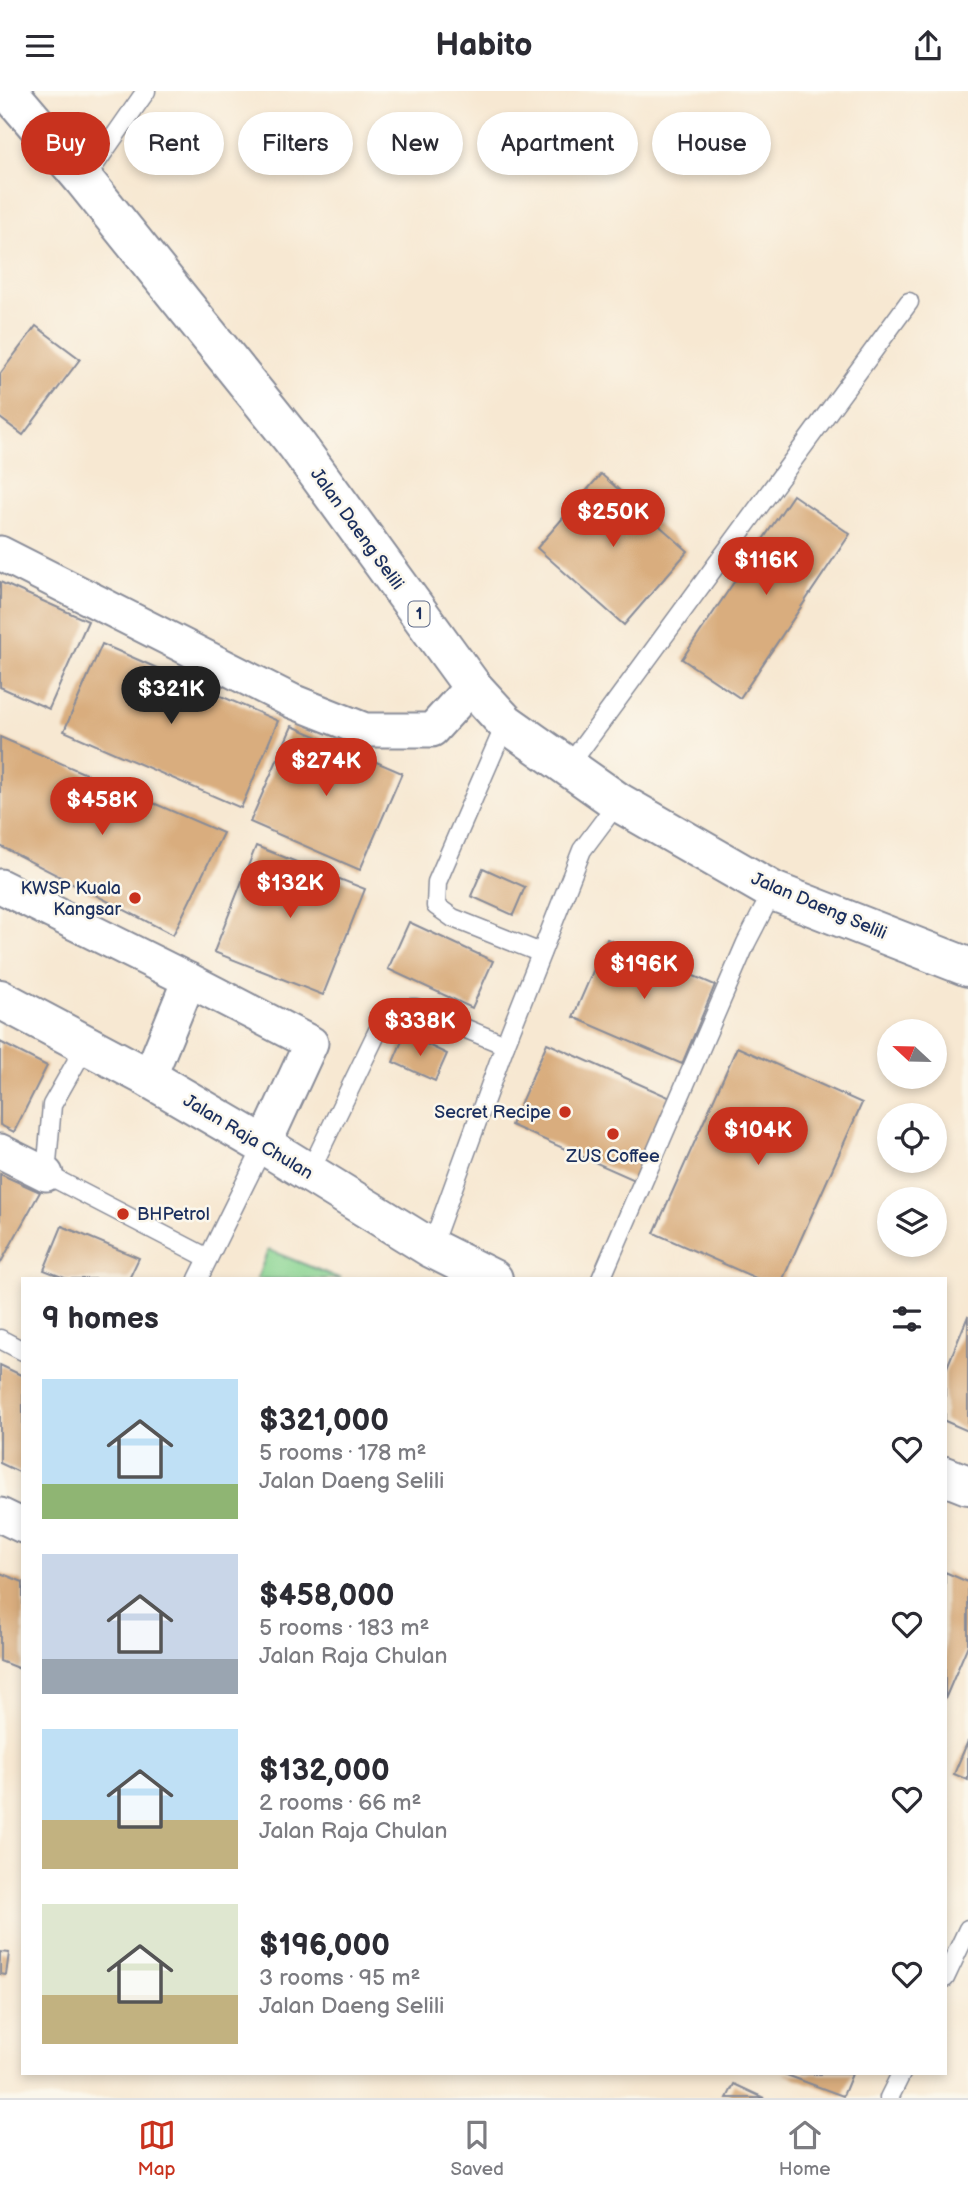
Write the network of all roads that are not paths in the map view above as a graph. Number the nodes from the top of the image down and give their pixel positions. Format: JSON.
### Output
{"nodes":[{"id":1,"x":8,"y":91,"type":"edge"},
{"id":2,"x":146,"y":91,"type":"edge"},
{"id":3,"x":84,"y":180,"type":"junction"},
{"id":4,"x":909,"y":302,"type":"dead end"},
{"id":5,"x":0,"y":552,"type":"edge"},
{"id":6,"x":472,"y":686,"type":"junction"},
{"id":7,"x":506,"y":723,"type":"junction"},
{"id":8,"x":568,"y":767,"type":"junction"},
{"id":9,"x":618,"y":802,"type":"junction"},
{"id":10,"x":0,"y":886,"type":"edge"},
{"id":11,"x":772,"y":891,"type":"junction"},
{"id":12,"x":541,"y":953,"type":"junction"},
{"id":13,"x":968,"y":967,"type":"edge"},
{"id":14,"x":189,"y":980,"type":"junction"},
{"id":15,"x":0,"y":999,"type":"edge"},
{"id":16,"x":86,"y":1045,"type":"junction"},
{"id":17,"x":505,"y":1045,"type":"junction"},
{"id":18,"x":149,"y":1078,"type":"junction"},
{"id":19,"x":264,"y":1145,"type":"junction"},
{"id":20,"x":0,"y":1151,"type":"edge"},
{"id":21,"x":309,"y":1173,"type":"junction"},
{"id":22,"x":46,"y":1174,"type":"junction"},
{"id":23,"x":431,"y":1248,"type":"junction"},
{"id":24,"x":208,"y":1258,"type":"junction"},
{"id":25,"x":199,"y":1277,"type":"edge"},
{"id":26,"x":489,"y":1277,"type":"edge"},
{"id":27,"x":602,"y":1277,"type":"edge"},
{"id":28,"x":0,"y":1339,"type":"edge"},
{"id":29,"x":21,"y":1350,"type":"edge"},
{"id":30,"x":947,"y":1477,"type":"edge"},
{"id":31,"x":968,"y":1485,"type":"edge"},
{"id":32,"x":0,"y":1515,"type":"edge"},
{"id":33,"x":21,"y":1525,"type":"edge"},
{"id":34,"x":968,"y":1929,"type":"edge"},
{"id":35,"x":947,"y":1974,"type":"edge"},
{"id":36,"x":900,"y":2075,"type":"edge"},
{"id":37,"x":889,"y":2098,"type":"edge"}],
"edges":[{"from":1,"to":3,"type":"main road","name":"Jalan Daeng Selili","number":"1"},
{"from":2,"to":3,"type":"lane"},
{"from":3,"to":6,"type":"main road","name":"Jalan Daeng Selili","number":"1"},
{"from":4,"to":8,"type":"lane"},
{"from":5,"to":6,"type":"street"},
{"from":6,"to":7,"type":"main road","name":"Jalan Daeng Selili","number":"1"},
{"from":7,"to":8,"type":"main road","name":"Jalan Daeng Selili","number":"1"},
{"from":7,"to":12,"type":"lane"},
{"from":8,"to":9,"type":"main road","name":"Jalan Daeng Selili","number":"1"},
{"from":9,"to":11,"type":"main road","name":"Jalan Daeng Selili","number":"1"},
{"from":9,"to":12,"type":"lane"},
{"from":10,"to":14,"type":"street"},
{"from":11,"to":13,"type":"main road","name":"Jalan Daeng Selili","number":"1"},
{"from":11,"to":27,"type":"lane"},
{"from":12,"to":17,"type":"lane"},
{"from":14,"to":18,"type":"street"},
{"from":14,"to":19,"type":"street"},
{"from":15,"to":16,"type":"main road","name":"Jalan Raja Chulan"},
{"from":16,"to":18,"type":"main road","name":"Jalan Raja Chulan"},
{"from":16,"to":22,"type":"lane"},
{"from":17,"to":21,"type":"lane"},
{"from":17,"to":23,"type":"lane"},
{"from":18,"to":19,"type":"main road","name":"Jalan Raja Chulan"},
{"from":19,"to":21,"type":"main road","name":"Jalan Raja Chulan"},
{"from":19,"to":24,"type":"lane"},
{"from":20,"to":22,"type":"street"},
{"from":21,"to":23,"type":"main road","name":"Jalan Raja Chulan"},
{"from":22,"to":24,"type":"lane"},
{"from":23,"to":26,"type":"main road","name":"Jalan Raja Chulan"},
{"from":24,"to":25,"type":"lane"},
{"from":28,"to":29,"type":"lane"},
{"from":30,"to":31,"type":"main road"},
{"from":32,"to":33,"type":"street"},
{"from":34,"to":35,"type":"lane"},
{"from":36,"to":37,"type":"lane"}]}
